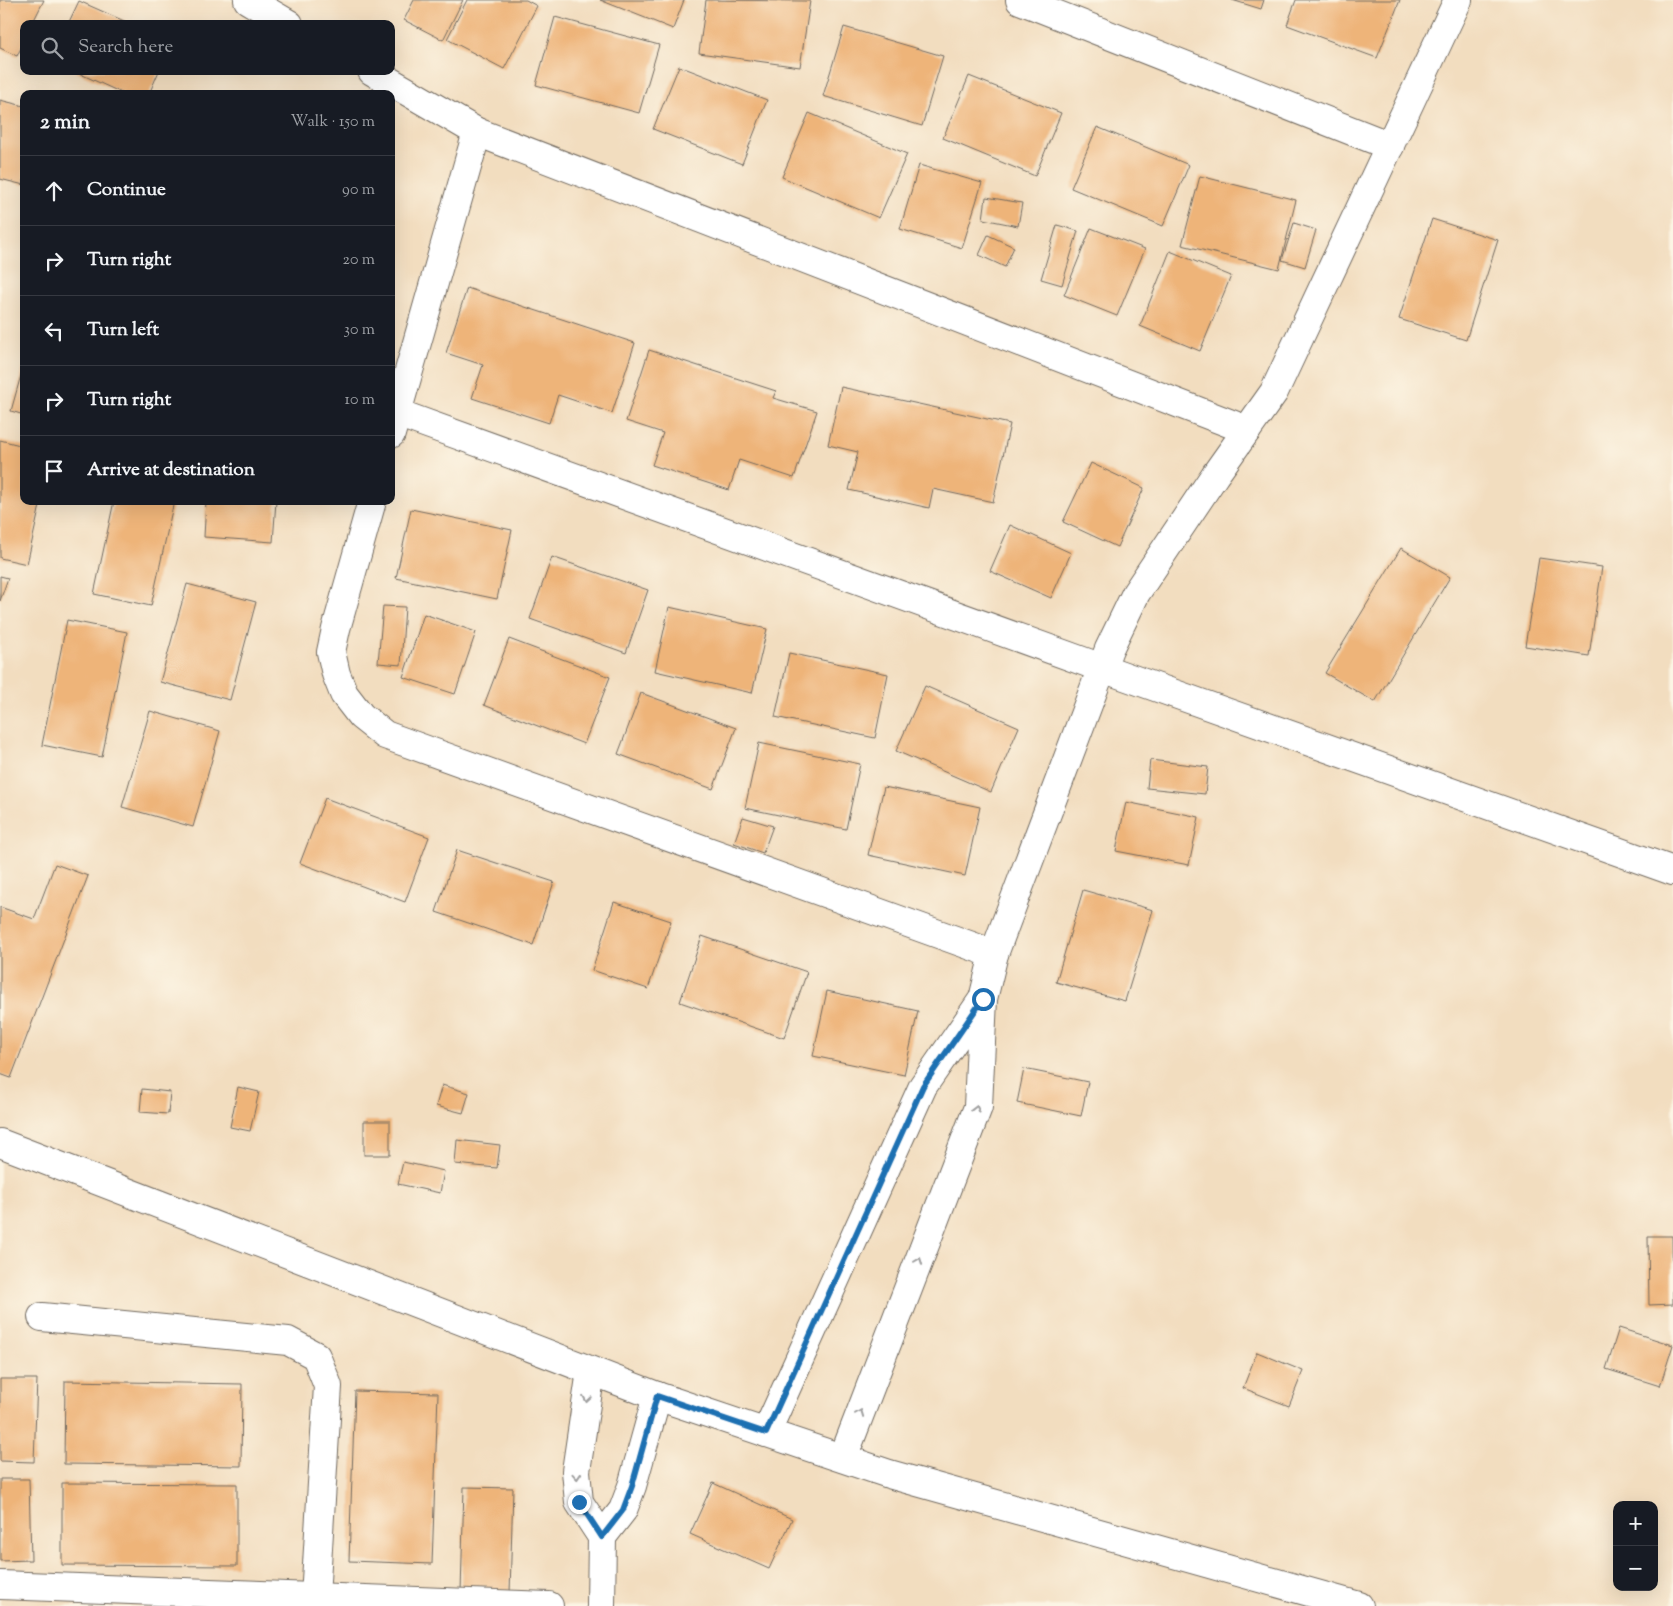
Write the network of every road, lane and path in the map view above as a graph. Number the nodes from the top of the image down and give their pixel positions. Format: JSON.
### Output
{"nodes":[{"id":1,"x":248,"y":0,"type":"edge"},
{"id":2,"x":1020,"y":0,"type":"edge"},
{"id":3,"x":1458,"y":0,"type":"edge"},
{"id":4,"x":282,"y":20,"type":"edge"},
{"id":5,"x":379,"y":75,"type":"edge"},
{"id":6,"x":477,"y":132,"type":"junction"},
{"id":7,"x":1390,"y":146,"type":"junction"},
{"id":8,"x":395,"y":420,"type":"edge"},
{"id":9,"x":395,"y":424,"type":"edge"},
{"id":10,"x":1247,"y":430,"type":"junction"},
{"id":11,"x":371,"y":505,"type":"edge"},
{"id":12,"x":1102,"y":668,"type":"junction"},
{"id":13,"x":1673,"y":871,"type":"edge"},
{"id":14,"x":994,"y":954,"type":"junction"},
{"id":15,"x":983,"y":999,"type":"junction"},
{"id":16,"x":0,"y":1143,"type":"edge"},
{"id":17,"x":42,"y":1317,"type":"dead end"},
{"id":18,"x":591,"y":1371,"type":"junction"},
{"id":19,"x":657,"y":1396,"type":"junction"},
{"id":20,"x":766,"y":1433,"type":"junction"},
{"id":21,"x":843,"y":1458,"type":"junction"},
{"id":22,"x":602,"y":1537,"type":"junction"},
{"id":23,"x":0,"y":1585,"type":"edge"},
{"id":24,"x":315,"y":1597,"type":"junction"},
{"id":25,"x":549,"y":1606,"type":"edge"},
{"id":26,"x":601,"y":1606,"type":"edge"},
{"id":27,"x":1359,"y":1606,"type":"edge"}],
"edges":[{"from":1,"to":4,"type":"street"},
{"from":2,"to":7,"type":"street"},
{"from":3,"to":7,"type":"street"},
{"from":5,"to":6,"type":"street"},
{"from":6,"to":8,"type":"street"},
{"from":6,"to":10,"type":"street"},
{"from":7,"to":10,"type":"street"},
{"from":9,"to":12,"type":"street"},
{"from":10,"to":12,"type":"street"},
{"from":11,"to":14,"type":"street"},
{"from":12,"to":13,"type":"street"},
{"from":12,"to":14,"type":"street"},
{"from":14,"to":15,"type":"street"},
{"from":15,"to":20,"type":"street"},
{"from":21,"to":15,"type":"street","one_way":true},
{"from":16,"to":18,"type":"street"},
{"from":17,"to":24,"type":"street"},
{"from":18,"to":19,"type":"street"},
{"from":18,"to":22,"type":"street","one_way":true},
{"from":19,"to":20,"type":"street"},
{"from":19,"to":22,"type":"street"},
{"from":20,"to":21,"type":"street"},
{"from":21,"to":27,"type":"street"},
{"from":22,"to":26,"type":"street"},
{"from":23,"to":24,"type":"street"},
{"from":24,"to":25,"type":"street"}]}
